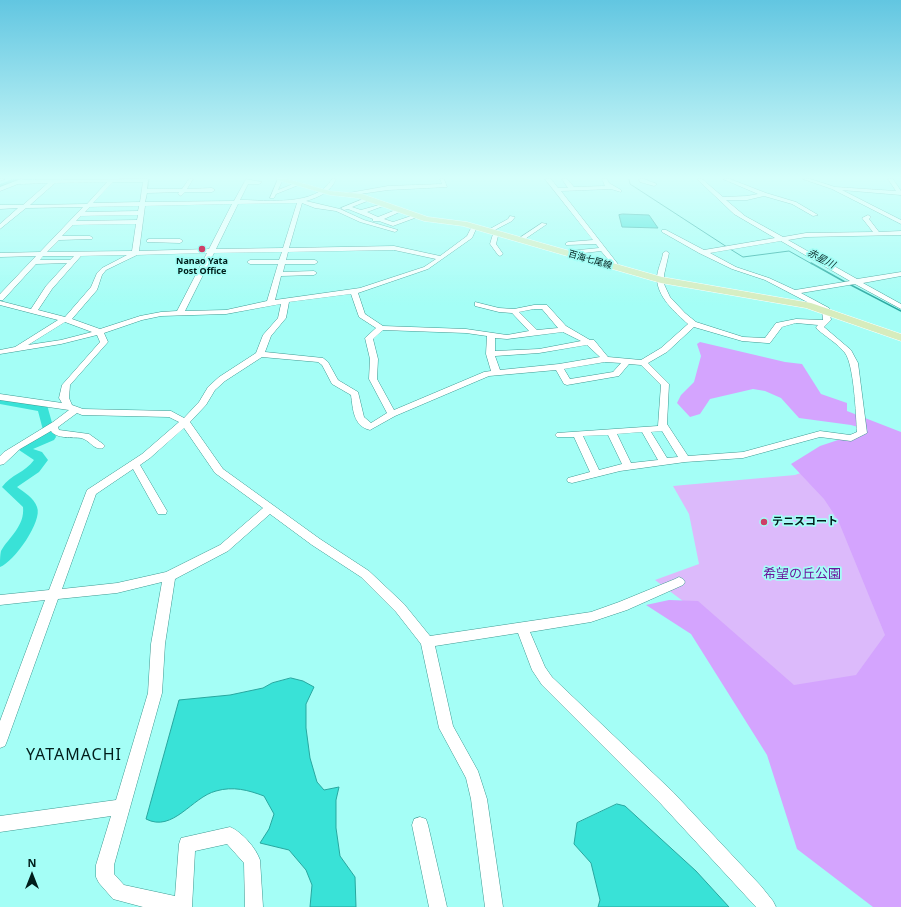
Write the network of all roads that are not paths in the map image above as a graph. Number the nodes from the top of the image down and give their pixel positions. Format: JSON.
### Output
{"nodes":[{"id":1,"x":227,"y":221,"type":"edge"},
{"id":2,"x":294,"y":221,"type":"edge"},
{"id":3,"x":386,"y":221,"type":"edge"},
{"id":4,"x":401,"y":221,"type":"edge"},
{"id":5,"x":448,"y":221,"type":"edge"},
{"id":6,"x":507,"y":221,"type":"edge"},
{"id":7,"x":582,"y":221,"type":"edge"},
{"id":8,"x":751,"y":221,"type":"edge"},
{"id":9,"x":868,"y":221,"type":"edge"},
{"id":10,"x":140,"y":222,"type":"joint"},
{"id":11,"x":367,"y":222,"type":"edge"},
{"id":12,"x":71,"y":223,"type":"joint"},
{"id":13,"x":544,"y":224,"type":"dead end"},
{"id":14,"x":474,"y":227,"type":"junction"},
{"id":15,"x":98,"y":228,"type":"dead end"},
{"id":16,"x":65,"y":229,"type":"junction"},
{"id":17,"x":394,"y":230,"type":"dead end"},
{"id":18,"x":488,"y":231,"type":"junction"},
{"id":19,"x":664,"y":231,"type":"dead end"},
{"id":20,"x":498,"y":234,"type":"junction"},
{"id":21,"x":877,"y":234,"type":"junction"},
{"id":22,"x":901,"y":234,"type":"edge"},
{"id":23,"x":57,"y":238,"type":"junction"},
{"id":24,"x":90,"y":238,"type":"dead end"},
{"id":25,"x":781,"y":239,"type":"junction"},
{"id":26,"x":180,"y":240,"type":"dead end"},
{"id":27,"x":520,"y":240,"type":"junction"},
{"id":28,"x":598,"y":242,"type":"junction"},
{"id":29,"x":568,"y":244,"type":"dead end"},
{"id":30,"x":604,"y":249,"type":"junction"},
{"id":31,"x":284,"y":250,"type":"junction"},
{"id":32,"x":212,"y":252,"type":"junction"},
{"id":33,"x":701,"y":252,"type":"junction"},
{"id":34,"x":138,"y":253,"type":"junction"},
{"id":35,"x":666,"y":253,"type":"dead end"},
{"id":36,"x":79,"y":254,"type":"junction"},
{"id":37,"x":500,"y":254,"type":"dead end"},
{"id":38,"x":42,"y":255,"type":"junction"},
{"id":39,"x":0,"y":256,"type":"edge"},
{"id":40,"x":573,"y":256,"type":"junction"},
{"id":41,"x":442,"y":258,"type":"junction"},
{"id":42,"x":73,"y":261,"type":"junction"},
{"id":43,"x":35,"y":262,"type":"junction"},
{"id":44,"x":250,"y":262,"type":"dead end"},
{"id":45,"x":281,"y":262,"type":"junction"},
{"id":46,"x":316,"y":262,"type":"dead end"},
{"id":47,"x":618,"y":268,"type":"junction"},
{"id":48,"x":314,"y":273,"type":"dead end"},
{"id":49,"x":278,"y":274,"type":"junction"},
{"id":50,"x":901,"y":274,"type":"edge"},
{"id":51,"x":661,"y":280,"type":"junction"},
{"id":52,"x":856,"y":282,"type":"junction"},
{"id":53,"x":354,"y":292,"type":"junction"},
{"id":54,"x":795,"y":292,"type":"junction"},
{"id":55,"x":0,"y":298,"type":"edge"},
{"id":56,"x":286,"y":300,"type":"junction"},
{"id":57,"x":0,"y":303,"type":"edge"},
{"id":58,"x":270,"y":303,"type":"junction"},
{"id":59,"x":478,"y":304,"type":"dead end"},
{"id":60,"x":901,"y":306,"type":"edge"},
{"id":61,"x":826,"y":310,"type":"junction"},
{"id":62,"x":514,"y":311,"type":"junction"},
{"id":63,"x":33,"y":312,"type":"junction"},
{"id":64,"x":180,"y":313,"type":"junction"},
{"id":65,"x":65,"y":320,"type":"junction"},
{"id":66,"x":823,"y":323,"type":"junction"},
{"id":67,"x":693,"y":324,"type":"junction"},
{"id":68,"x":381,"y":328,"type":"junction"},
{"id":69,"x":564,"y":329,"type":"junction"},
{"id":70,"x":100,"y":332,"type":"junction"},
{"id":71,"x":536,"y":334,"type":"junction"},
{"id":72,"x":491,"y":336,"type":"junction"},
{"id":73,"x":901,"y":338,"type":"edge"},
{"id":74,"x":591,"y":342,"type":"junction"},
{"id":75,"x":14,"y":350,"type":"junction"},
{"id":76,"x":0,"y":352,"type":"edge"},
{"id":77,"x":260,"y":354,"type":"junction"},
{"id":78,"x":490,"y":354,"type":"junction"},
{"id":79,"x":605,"y":359,"type":"junction"},
{"id":80,"x":626,"y":362,"type":"junction"},
{"id":81,"x":643,"y":363,"type":"junction"},
{"id":82,"x":559,"y":367,"type":"junction"},
{"id":83,"x":497,"y":373,"type":"junction"},
{"id":84,"x":0,"y":397,"type":"edge"},
{"id":85,"x":72,"y":409,"type":"junction"},
{"id":86,"x":392,"y":414,"type":"junction"},
{"id":87,"x":186,"y":422,"type":"junction"},
{"id":88,"x":665,"y":428,"type":"junction"},
{"id":89,"x":50,"y":429,"type":"junction"},
{"id":90,"x":645,"y":429,"type":"junction"},
{"id":91,"x":611,"y":431,"type":"junction"},
{"id":92,"x":577,"y":434,"type":"junction"},
{"id":93,"x":560,"y":435,"type":"dead end"},
{"id":94,"x":100,"y":446,"type":"dead end"},
{"id":95,"x":15,"y":447,"type":"junction"},
{"id":96,"x":0,"y":450,"type":"edge"},
{"id":97,"x":686,"y":459,"type":"junction"},
{"id":98,"x":0,"y":462,"type":"edge"},
{"id":99,"x":664,"y":462,"type":"junction"},
{"id":100,"x":134,"y":463,"type":"junction"},
{"id":101,"x":628,"y":467,"type":"junction"},
{"id":102,"x":596,"y":474,"type":"junction"},
{"id":103,"x":572,"y":480,"type":"dead end"},
{"id":104,"x":269,"y":509,"type":"junction"},
{"id":105,"x":162,"y":511,"type":"dead end"},
{"id":106,"x":169,"y":576,"type":"junction"},
{"id":107,"x":679,"y":582,"type":"dead end"},
{"id":108,"x":52,"y":595,"type":"junction"},
{"id":109,"x":0,"y":600,"type":"edge"},
{"id":110,"x":522,"y":628,"type":"junction"},
{"id":111,"x":428,"y":642,"type":"junction"},
{"id":112,"x":0,"y":741,"type":"edge"},
{"id":113,"x":121,"y":807,"type":"junction"},
{"id":114,"x":0,"y":824,"type":"edge"},
{"id":115,"x":420,"y":825,"type":"dead end"},
{"id":116,"x":183,"y":907,"type":"edge"},
{"id":117,"x":254,"y":907,"type":"edge"},
{"id":118,"x":438,"y":907,"type":"edge"},
{"id":119,"x":494,"y":907,"type":"edge"},
{"id":120,"x":767,"y":907,"type":"edge"}],
"edges":[{"from":1,"to":32,"type":"street"},
{"from":2,"to":31,"type":"street"},
{"from":3,"to":4,"type":"street"},
{"from":5,"to":14,"type":"main road","name":"百海七尾線"},
{"from":6,"to":18,"type":"street"},
{"from":7,"to":28,"type":"street"},
{"from":8,"to":25,"type":"street"},
{"from":9,"to":21,"type":"street"},
{"from":10,"to":12,"type":"street"},
{"from":10,"to":34,"type":"street"},
{"from":11,"to":17,"type":"street"},
{"from":12,"to":16,"type":"street"},
{"from":13,"to":27,"type":"street"},
{"from":14,"to":18,"type":"main road","name":"百海七尾線"},
{"from":14,"to":41,"type":"street"},
{"from":15,"to":16,"type":"street"},
{"from":16,"to":23,"type":"street"},
{"from":18,"to":20,"type":"main road","name":"百海七尾線"},
{"from":19,"to":33,"type":"street"},
{"from":20,"to":27,"type":"main road","name":"百海七尾線"},
{"from":20,"to":37,"type":"street"},
{"from":21,"to":22,"type":"street"},
{"from":21,"to":25,"type":"street"},
{"from":23,"to":24,"type":"street"},
{"from":23,"to":38,"type":"street"},
{"from":25,"to":33,"type":"street"},
{"from":25,"to":52,"type":"street"},
{"from":26,"to":34,"type":"street"},
{"from":27,"to":40,"type":"main road","name":"百海七尾線"},
{"from":28,"to":29,"type":"street"},
{"from":28,"to":30,"type":"street"},
{"from":30,"to":40,"type":"street"},
{"from":30,"to":47,"type":"street"},
{"from":31,"to":32,"type":"street"},
{"from":31,"to":41,"type":"street"},
{"from":31,"to":45,"type":"street"},
{"from":32,"to":34,"type":"street"},
{"from":32,"to":64,"type":"street"},
{"from":33,"to":54,"type":"street"},
{"from":34,"to":36,"type":"street"},
{"from":34,"to":65,"type":"street"},
{"from":35,"to":51,"type":"street"},
{"from":36,"to":38,"type":"street"},
{"from":36,"to":42,"type":"street"},
{"from":38,"to":39,"type":"street"},
{"from":38,"to":43,"type":"street"},
{"from":40,"to":47,"type":"main road","name":"百海七尾線"},
{"from":41,"to":53,"type":"street"},
{"from":42,"to":43,"type":"street"},
{"from":42,"to":63,"type":"street"},
{"from":43,"to":55,"type":"street"},
{"from":44,"to":45,"type":"street"},
{"from":45,"to":46,"type":"street"},
{"from":45,"to":49,"type":"street"},
{"from":47,"to":51,"type":"main road","name":"百海七尾線"},
{"from":48,"to":49,"type":"street"},
{"from":49,"to":58,"type":"street"},
{"from":50,"to":52,"type":"street"},
{"from":51,"to":61,"type":"main road","name":"百海七尾線"},
{"from":51,"to":67,"type":"street"},
{"from":52,"to":54,"type":"street"},
{"from":52,"to":60,"type":"street"},
{"from":53,"to":56,"type":"street"},
{"from":53,"to":68,"type":"street"},
{"from":54,"to":61,"type":"street"},
{"from":56,"to":58,"type":"street"},
{"from":56,"to":77,"type":"street"},
{"from":57,"to":63,"type":"street"},
{"from":58,"to":64,"type":"street"},
{"from":59,"to":62,"type":"street"},
{"from":61,"to":66,"type":"street"},
{"from":61,"to":73,"type":"main road","name":"百海七尾線"},
{"from":62,"to":69,"type":"street"},
{"from":62,"to":71,"type":"street"},
{"from":63,"to":65,"type":"street"},
{"from":64,"to":70,"type":"street"},
{"from":65,"to":70,"type":"street"},
{"from":65,"to":75,"type":"street"},
{"from":66,"to":67,"type":"street"},
{"from":66,"to":97,"type":"street"},
{"from":67,"to":81,"type":"street"},
{"from":68,"to":72,"type":"street"},
{"from":68,"to":86,"type":"street"},
{"from":69,"to":71,"type":"street"},
{"from":69,"to":74,"type":"street"},
{"from":70,"to":75,"type":"street"},
{"from":70,"to":85,"type":"street"},
{"from":71,"to":72,"type":"street"},
{"from":72,"to":78,"type":"street"},
{"from":74,"to":78,"type":"street"},
{"from":74,"to":79,"type":"street"},
{"from":75,"to":76,"type":"street"},
{"from":77,"to":86,"type":"street"},
{"from":77,"to":87,"type":"street"},
{"from":78,"to":83,"type":"street"},
{"from":79,"to":80,"type":"street"},
{"from":79,"to":82,"type":"street"},
{"from":80,"to":81,"type":"street"},
{"from":80,"to":82,"type":"street"},
{"from":81,"to":88,"type":"street"},
{"from":82,"to":83,"type":"street"},
{"from":83,"to":86,"type":"street"},
{"from":84,"to":85,"type":"street"},
{"from":85,"to":87,"type":"street"},
{"from":85,"to":89,"type":"street"},
{"from":87,"to":100,"type":"street"},
{"from":87,"to":104,"type":"street"},
{"from":88,"to":90,"type":"street"},
{"from":88,"to":97,"type":"street"},
{"from":89,"to":94,"type":"street"},
{"from":89,"to":95,"type":"street"},
{"from":90,"to":91,"type":"street"},
{"from":90,"to":99,"type":"street"},
{"from":91,"to":92,"type":"street"},
{"from":91,"to":101,"type":"street"},
{"from":92,"to":93,"type":"street"},
{"from":92,"to":102,"type":"street"},
{"from":95,"to":96,"type":"street"},
{"from":95,"to":98,"type":"street"},
{"from":97,"to":99,"type":"street"},
{"from":99,"to":101,"type":"street"},
{"from":100,"to":105,"type":"street"},
{"from":100,"to":108,"type":"street"},
{"from":101,"to":102,"type":"street"},
{"from":102,"to":103,"type":"street"},
{"from":104,"to":106,"type":"street"},
{"from":104,"to":111,"type":"street"},
{"from":106,"to":108,"type":"street"},
{"from":106,"to":113,"type":"street"},
{"from":107,"to":110,"type":"street"},
{"from":108,"to":109,"type":"street"},
{"from":108,"to":112,"type":"street"},
{"from":110,"to":111,"type":"street"},
{"from":110,"to":120,"type":"street"},
{"from":111,"to":119,"type":"street"},
{"from":113,"to":114,"type":"street"},
{"from":113,"to":116,"type":"street"},
{"from":115,"to":118,"type":"street"},
{"from":116,"to":117,"type":"street"}]}
